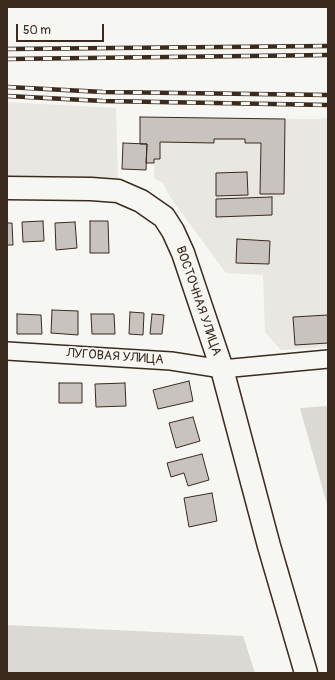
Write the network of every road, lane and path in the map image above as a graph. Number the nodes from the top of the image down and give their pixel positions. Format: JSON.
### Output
{"nodes":[{"id":1,"x":7,"y":188,"type":"edge"},
{"id":2,"x":7,"y":350,"type":"edge"},
{"id":3,"x":328,"y":359,"type":"edge"},
{"id":4,"x":222,"y":369,"type":"junction"},
{"id":5,"x":306,"y":673,"type":"edge"}],
"edges":[{"from":1,"to":4,"type":"main road","name":"ВОСТОЧНАЯ УЛИЦА"},
{"from":2,"to":4,"type":"street","name":"ЛУГОВАЯ УЛИЦА"},
{"from":3,"to":4,"type":"street","name":"ЛУГОВАЯ УЛИЦА"},
{"from":4,"to":5,"type":"main road","name":"ВОСТОЧНАЯ УЛИЦА"}]}
